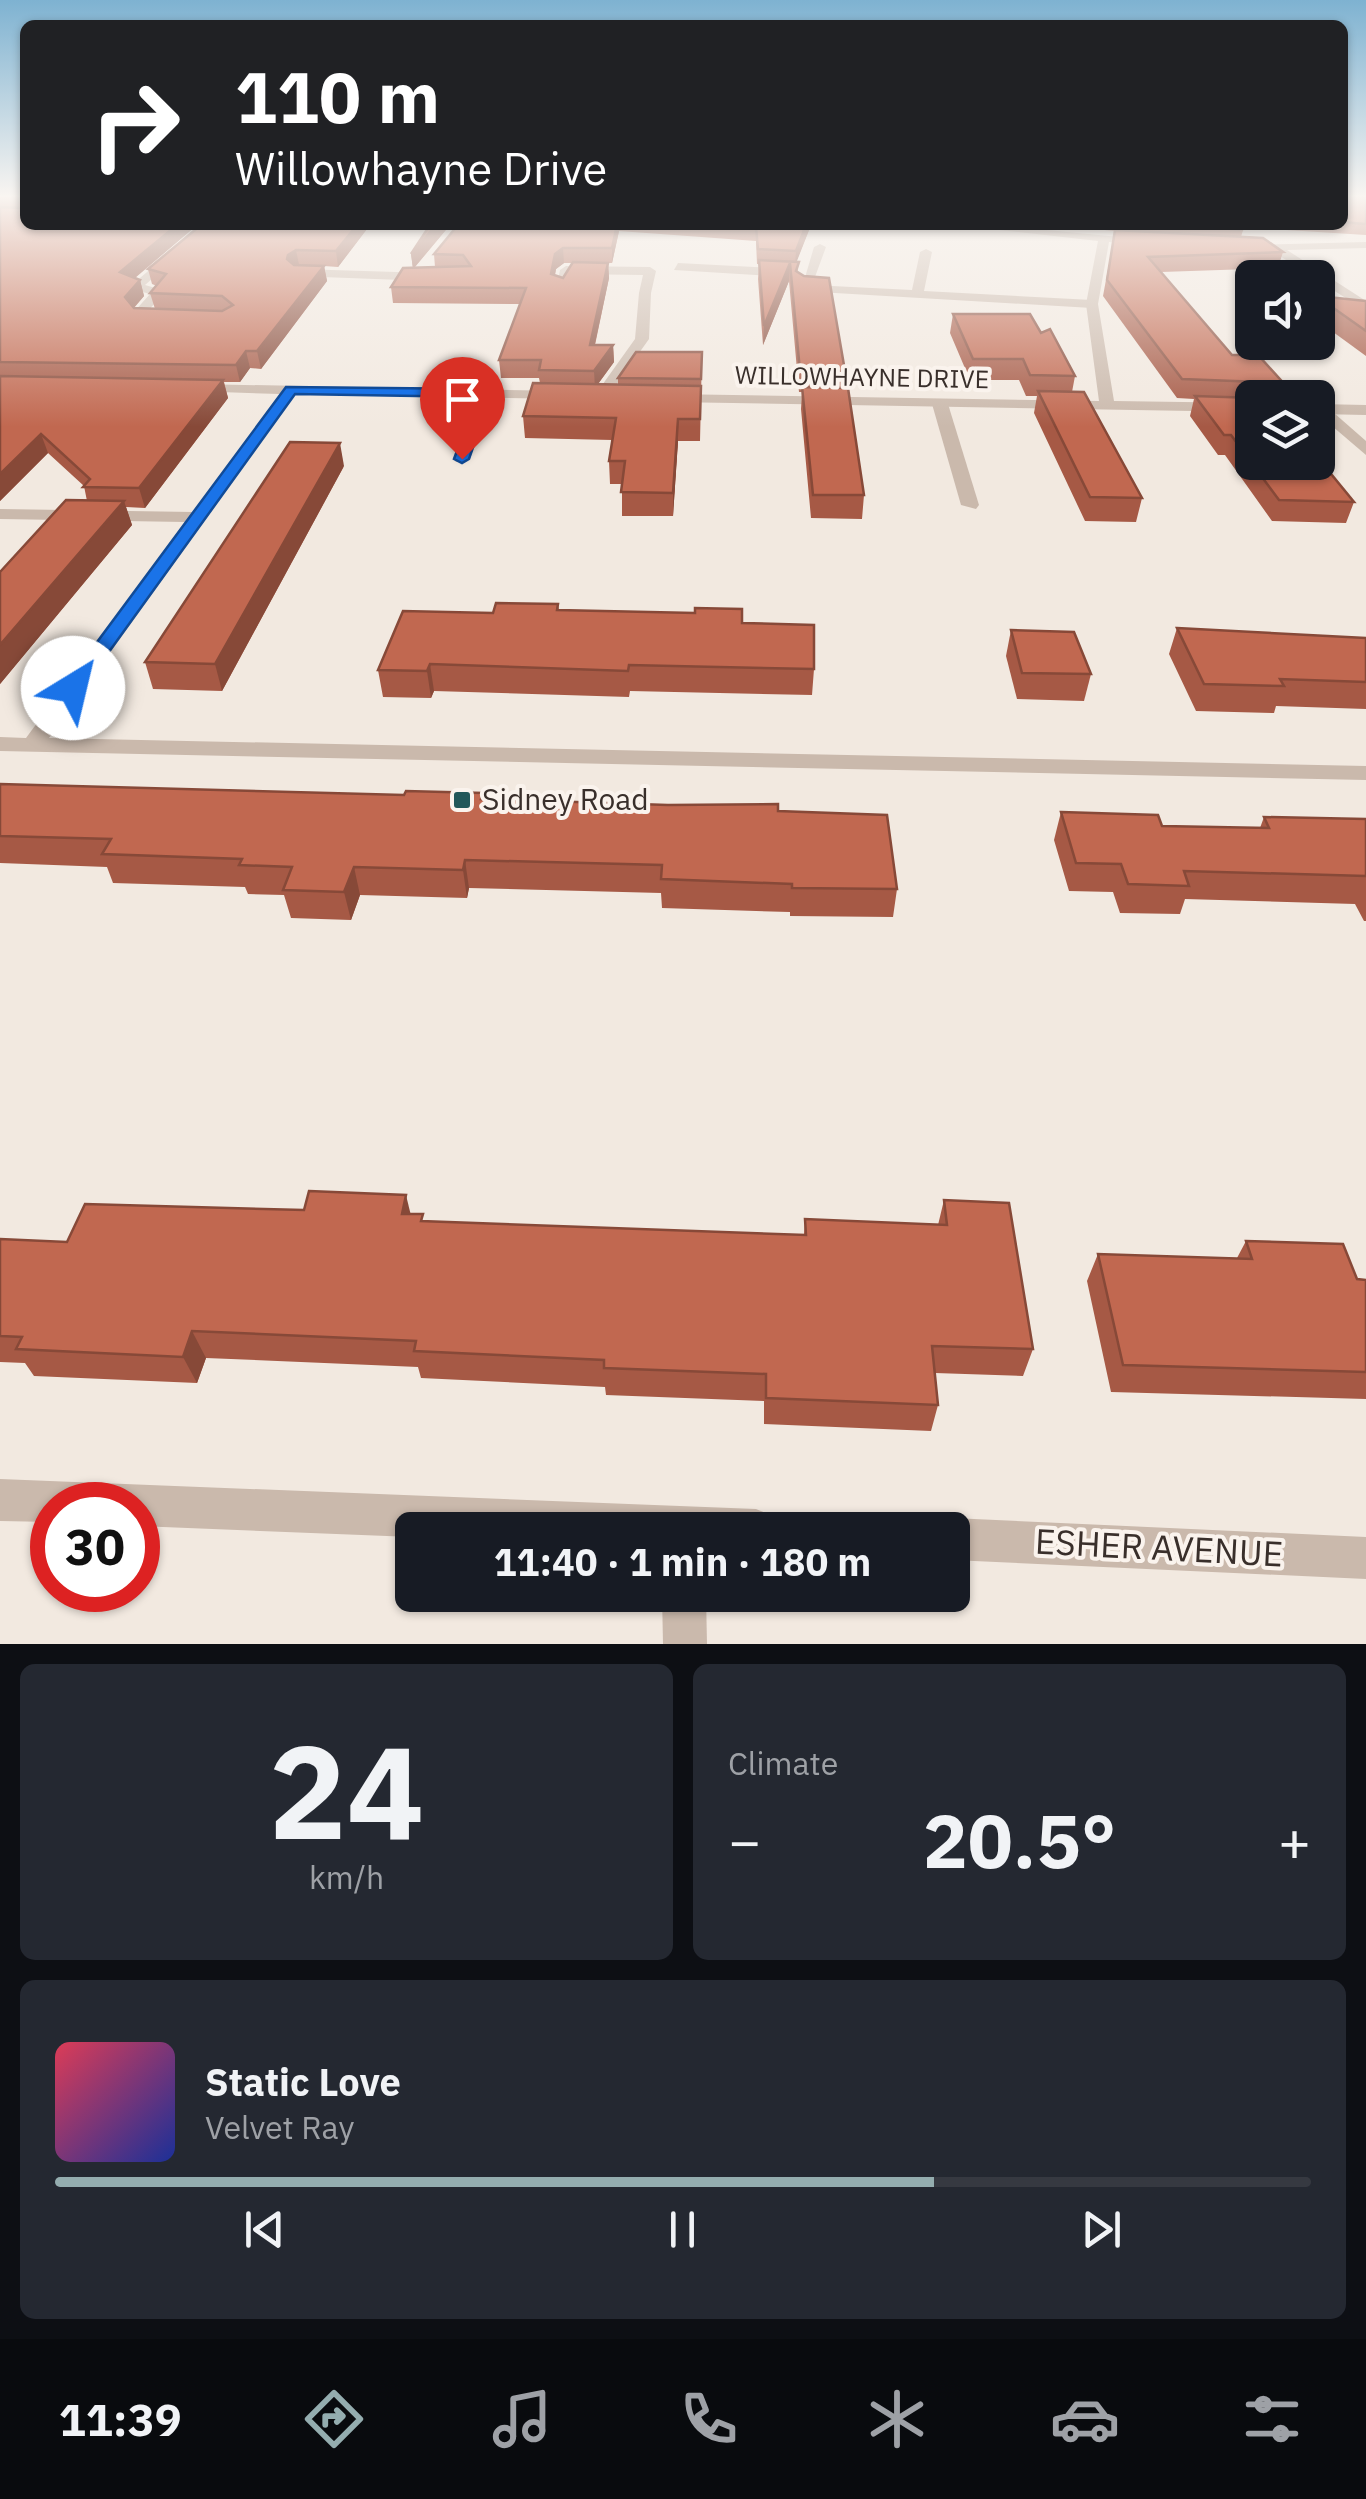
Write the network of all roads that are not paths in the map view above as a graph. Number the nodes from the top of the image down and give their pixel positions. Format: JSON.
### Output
{"nodes":[{"id":1,"x":151,"y":274,"type":"edge"},
{"id":2,"x":328,"y":274,"type":"edge"},
{"id":3,"x":565,"y":274,"type":"edge"},
{"id":4,"x":649,"y":274,"type":"edge"},
{"id":5,"x":805,"y":274,"type":"edge"},
{"id":6,"x":810,"y":274,"type":"joint"},
{"id":7,"x":921,"y":274,"type":"edge"},
{"id":8,"x":1098,"y":274,"type":"edge"},
{"id":9,"x":1316,"y":274,"type":"edge"},
{"id":10,"x":420,"y":276,"type":"joint"},
{"id":11,"x":450,"y":277,"type":"edge"},
{"id":12,"x":560,"y":287,"type":"edge"},
{"id":13,"x":917,"y":295,"type":"junction"},
{"id":14,"x":1092,"y":304,"type":"junction"},
{"id":15,"x":1366,"y":306,"type":"edge"},
{"id":16,"x":171,"y":319,"type":"edge"},
{"id":17,"x":174,"y":388,"type":"edge"},
{"id":18,"x":291,"y":390,"type":"junction"},
{"id":19,"x":485,"y":393,"type":"junction"},
{"id":20,"x":602,"y":395,"type":"junction"},
{"id":21,"x":620,"y":396,"type":"edge"},
{"id":22,"x":657,"y":398,"type":"edge"},
{"id":23,"x":940,"y":404,"type":"junction"},
{"id":24,"x":1106,"y":407,"type":"junction"},
{"id":25,"x":1235,"y":408,"type":"edge"},
{"id":26,"x":1335,"y":409,"type":"edge"},
{"id":27,"x":1366,"y":410,"type":"edge"},
{"id":28,"x":1335,"y":423,"type":"edge"},
{"id":29,"x":1366,"y":450,"type":"edge"},
{"id":30,"x":462,"y":459,"type":"dead end"},
{"id":31,"x":970,"y":506,"type":"dead end"},
{"id":32,"x":0,"y":514,"type":"edge"},
{"id":33,"x":196,"y":517,"type":"junction"},
{"id":34,"x":0,"y":744,"type":"edge"},
{"id":35,"x":32,"y":745,"type":"junction"},
{"id":36,"x":1366,"y":773,"type":"edge"},
{"id":37,"x":0,"y":1500,"type":"edge"},
{"id":38,"x":30,"y":1501,"type":"edge"},
{"id":39,"x":160,"y":1506,"type":"edge"},
{"id":40,"x":395,"y":1516,"type":"edge"},
{"id":41,"x":970,"y":1540,"type":"edge"},
{"id":42,"x":1366,"y":1558,"type":"edge"},
{"id":43,"x":684,"y":1612,"type":"edge"},
{"id":44,"x":684,"y":1644,"type":"edge"}],
"edges":[{"from":1,"to":16,"type":"street"},
{"from":2,"to":10,"type":"street"},
{"from":3,"to":12,"type":"street"},
{"from":4,"to":20,"type":"street"},
{"from":5,"to":6,"type":"street"},
{"from":6,"to":13,"type":"street"},
{"from":7,"to":13,"type":"street"},
{"from":8,"to":14,"type":"street"},
{"from":9,"to":15,"type":"street"},
{"from":10,"to":11,"type":"street"},
{"from":13,"to":14,"type":"street"},
{"from":14,"to":24,"type":"street"},
{"from":17,"to":18,"type":"street"},
{"from":18,"to":19,"type":"street"},
{"from":18,"to":33,"type":"street"},
{"from":19,"to":20,"type":"street"},
{"from":19,"to":30,"type":"street"},
{"from":20,"to":21,"type":"street"},
{"from":22,"to":23,"type":"street","name":"WILLOWHAYNE DRIVE"},
{"from":23,"to":24,"type":"street","name":"WILLOWHAYNE DRIVE"},
{"from":23,"to":31,"type":"street"},
{"from":24,"to":25,"type":"street","name":"WILLOWHAYNE DRIVE"},
{"from":26,"to":27,"type":"street"},
{"from":28,"to":29,"type":"street"},
{"from":32,"to":33,"type":"street"},
{"from":33,"to":35,"type":"street"},
{"from":34,"to":35,"type":"street"},
{"from":35,"to":36,"type":"street"},
{"from":37,"to":38,"type":"street"},
{"from":39,"to":40,"type":"street"},
{"from":41,"to":42,"type":"street","name":"ESHER AVENUE"},
{"from":43,"to":44,"type":"street"}]}
